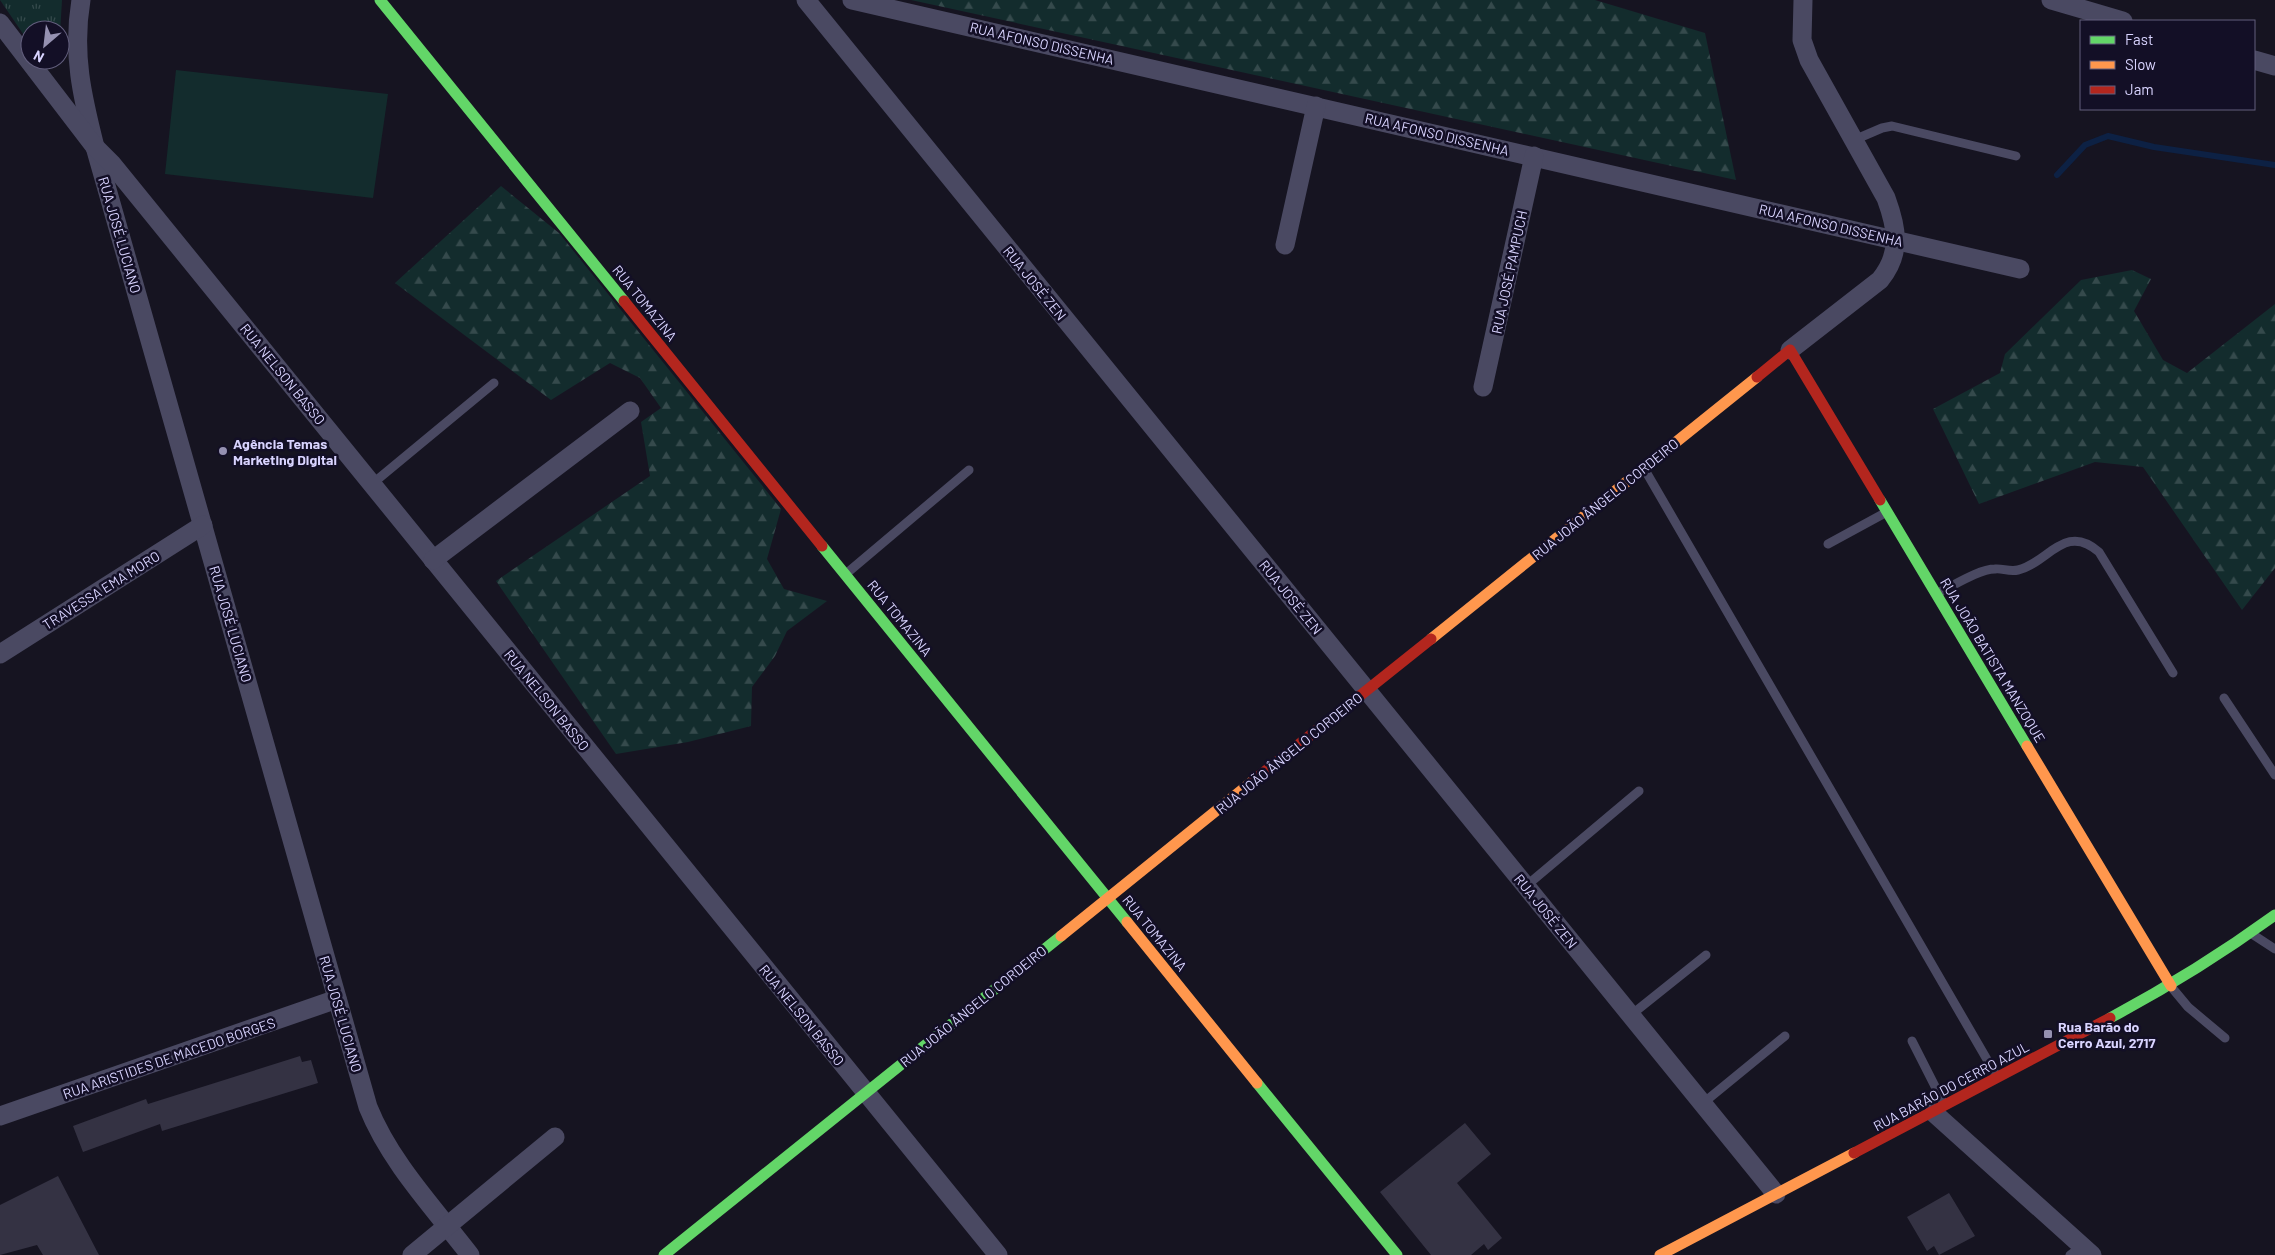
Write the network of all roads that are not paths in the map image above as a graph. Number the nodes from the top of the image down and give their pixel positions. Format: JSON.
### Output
{"nodes":[{"id":1,"x":81,"y":0,"type":"edge"},
{"id":2,"x":380,"y":0,"type":"edge"},
{"id":3,"x":806,"y":0,"type":"edge"},
{"id":4,"x":852,"y":0,"type":"edge"},
{"id":5,"x":1804,"y":0,"type":"edge"},
{"id":6,"x":2051,"y":0,"type":"edge"},
{"id":7,"x":2120,"y":20,"type":"edge"},
{"id":8,"x":0,"y":23,"type":"edge"},
{"id":9,"x":2255,"y":60,"type":"edge"},
{"id":10,"x":2275,"y":66,"type":"edge"},
{"id":11,"x":1316,"y":106,"type":"junction"},
{"id":12,"x":1854,"y":140,"type":"junction"},
{"id":13,"x":95,"y":147,"type":"junction"},
{"id":14,"x":1534,"y":156,"type":"junction"},
{"id":15,"x":2016,"y":156,"type":"dead end"},
{"id":16,"x":1896,"y":239,"type":"junction"},
{"id":17,"x":1285,"y":245,"type":"dead end"},
{"id":18,"x":2020,"y":269,"type":"dead end"},
{"id":19,"x":1790,"y":350,"type":"junction"},
{"id":20,"x":494,"y":383,"type":"dead end"},
{"id":21,"x":1483,"y":387,"type":"dead end"},
{"id":22,"x":630,"y":411,"type":"dead end"},
{"id":23,"x":1644,"y":468,"type":"junction"},
{"id":24,"x":969,"y":470,"type":"dead end"},
{"id":25,"x":372,"y":484,"type":"junction"},
{"id":26,"x":1887,"y":512,"type":"junction"},
{"id":27,"x":203,"y":525,"type":"junction"},
{"id":28,"x":1828,"y":544,"type":"dead end"},
{"id":29,"x":433,"y":560,"type":"junction"},
{"id":30,"x":845,"y":574,"type":"junction"},
{"id":31,"x":1936,"y":594,"type":"junction"},
{"id":32,"x":0,"y":654,"type":"edge"},
{"id":33,"x":2173,"y":673,"type":"dead end"},
{"id":34,"x":1366,"y":690,"type":"junction"},
{"id":35,"x":2224,"y":698,"type":"dead end"},
{"id":36,"x":2275,"y":776,"type":"edge"},
{"id":37,"x":1639,"y":791,"type":"dead end"},
{"id":38,"x":1526,"y":886,"type":"junction"},
{"id":39,"x":1108,"y":898,"type":"junction"},
{"id":40,"x":2275,"y":915,"type":"edge"},
{"id":41,"x":2251,"y":933,"type":"junction"},
{"id":42,"x":2275,"y":949,"type":"edge"},
{"id":43,"x":1706,"y":954,"type":"dead end"},
{"id":44,"x":2171,"y":986,"type":"junction"},
{"id":45,"x":337,"y":999,"type":"junction"},
{"id":46,"x":1630,"y":1016,"type":"junction"},
{"id":47,"x":1785,"y":1036,"type":"dead end"},
{"id":48,"x":2225,"y":1038,"type":"dead end"},
{"id":49,"x":1912,"y":1041,"type":"dead end"},
{"id":50,"x":1998,"y":1078,"type":"junction"},
{"id":51,"x":866,"y":1093,"type":"junction"},
{"id":52,"x":1702,"y":1104,"type":"junction"},
{"id":53,"x":1939,"y":1110,"type":"junction"},
{"id":54,"x":0,"y":1116,"type":"edge"},
{"id":55,"x":555,"y":1137,"type":"dead end"},
{"id":56,"x":1776,"y":1194,"type":"junction"},
{"id":57,"x":447,"y":1226,"type":"junction"},
{"id":58,"x":2081,"y":1252,"type":"edge"},
{"id":59,"x":412,"y":1255,"type":"edge"},
{"id":60,"x":470,"y":1255,"type":"edge"},
{"id":61,"x":664,"y":1255,"type":"edge"},
{"id":62,"x":998,"y":1255,"type":"edge"},
{"id":63,"x":1397,"y":1255,"type":"edge"},
{"id":64,"x":1660,"y":1255,"type":"edge"}],
"edges":[{"from":1,"to":13,"type":"street","name":"RUA JOSÉ LUCIANO"},
{"from":2,"to":30,"type":"street","name":"RUA TOMAZINA"},
{"from":3,"to":34,"type":"street","name":"RUA JOSÉ ZEN"},
{"from":4,"to":11,"type":"street","name":"RUA AFONSO DISSENHA"},
{"from":5,"to":12,"type":"street"},
{"from":6,"to":7,"type":"street"},
{"from":8,"to":13,"type":"street"},
{"from":9,"to":10,"type":"street"},
{"from":11,"to":14,"type":"street","name":"RUA AFONSO DISSENHA"},
{"from":11,"to":17,"type":"street"},
{"from":12,"to":15,"type":"lane"},
{"from":12,"to":16,"type":"street"},
{"from":13,"to":25,"type":"street","name":"RUA NELSON BASSO"},
{"from":13,"to":27,"type":"street","name":"RUA JOSÉ LUCIANO"},
{"from":14,"to":16,"type":"street","name":"RUA AFONSO DISSENHA"},
{"from":14,"to":21,"type":"street","name":"RUA JOSÉ PAMPUCH"},
{"from":16,"to":18,"type":"street","name":"RUA AFONSO DISSENHA"},
{"from":16,"to":19,"type":"street","name":"RUA JOÃO ÂNGELO CORDEIRO"},
{"from":19,"to":23,"type":"street","name":"RUA JOÃO ÂNGELO CORDEIRO"},
{"from":19,"to":26,"type":"street","name":"RUA JOÃO BATISTA MANZOQUE"},
{"from":20,"to":25,"type":"lane"},
{"from":22,"to":29,"type":"street"},
{"from":23,"to":34,"type":"street","name":"RUA JOÃO ÂNGELO CORDEIRO"},
{"from":23,"to":50,"type":"lane"},
{"from":24,"to":30,"type":"lane"},
{"from":25,"to":29,"type":"street","name":"RUA NELSON BASSO"},
{"from":26,"to":28,"type":"lane"},
{"from":26,"to":31,"type":"street","name":"RUA JOÃO BATISTA MANZOQUE"},
{"from":27,"to":32,"type":"street","name":"TRAVESSA EMA MORO"},
{"from":27,"to":45,"type":"street","name":"RUA JOSÉ LUCIANO"},
{"from":29,"to":51,"type":"street","name":"RUA NELSON BASSO"},
{"from":30,"to":39,"type":"street","name":"RUA TOMAZINA"},
{"from":31,"to":33,"type":"lane"},
{"from":31,"to":44,"type":"street","name":"RUA JOÃO BATISTA MANZOQUE"},
{"from":34,"to":38,"type":"street","name":"RUA JOSÉ ZEN"},
{"from":34,"to":39,"type":"street","name":"RUA JOÃO ÂNGELO CORDEIRO"},
{"from":35,"to":36,"type":"lane"},
{"from":37,"to":38,"type":"lane"},
{"from":38,"to":46,"type":"street","name":"RUA JOSÉ ZEN"},
{"from":39,"to":51,"type":"street","name":"RUA JOÃO ÂNGELO CORDEIRO"},
{"from":39,"to":63,"type":"street","name":"RUA TOMAZINA"},
{"from":40,"to":41,"type":"street","name":"RUA BARÃO DO CERRO AZUL"},
{"from":41,"to":42,"type":"lane"},
{"from":41,"to":44,"type":"street","name":"RUA BARÃO DO CERRO AZUL"},
{"from":43,"to":46,"type":"lane"},
{"from":44,"to":48,"type":"lane"},
{"from":44,"to":50,"type":"street","name":"RUA BARÃO DO CERRO AZUL"},
{"from":45,"to":54,"type":"street","name":"RUA ARISTIDES DE MACEDO BORGES"},
{"from":45,"to":57,"type":"street","name":"RUA JOSÉ LUCIANO"},
{"from":46,"to":52,"type":"street","name":"RUA JOSÉ ZEN"},
{"from":47,"to":52,"type":"lane"},
{"from":49,"to":53,"type":"lane"},
{"from":50,"to":53,"type":"street","name":"RUA BARÃO DO CERRO AZUL"},
{"from":51,"to":61,"type":"street","name":"RUA JOÃO ÂNGELO CORDEIRO"},
{"from":51,"to":62,"type":"street","name":"RUA NELSON BASSO"},
{"from":52,"to":56,"type":"street","name":"RUA JOSÉ ZEN"},
{"from":53,"to":56,"type":"street","name":"RUA BARÃO DO CERRO AZUL"},
{"from":53,"to":58,"type":"street"},
{"from":55,"to":57,"type":"street"},
{"from":56,"to":64,"type":"street","name":"RUA BARÃO DO CERRO AZUL"},
{"from":57,"to":59,"type":"street"},
{"from":57,"to":60,"type":"street","name":"RUA JOSÉ LUCIANO"}]}
